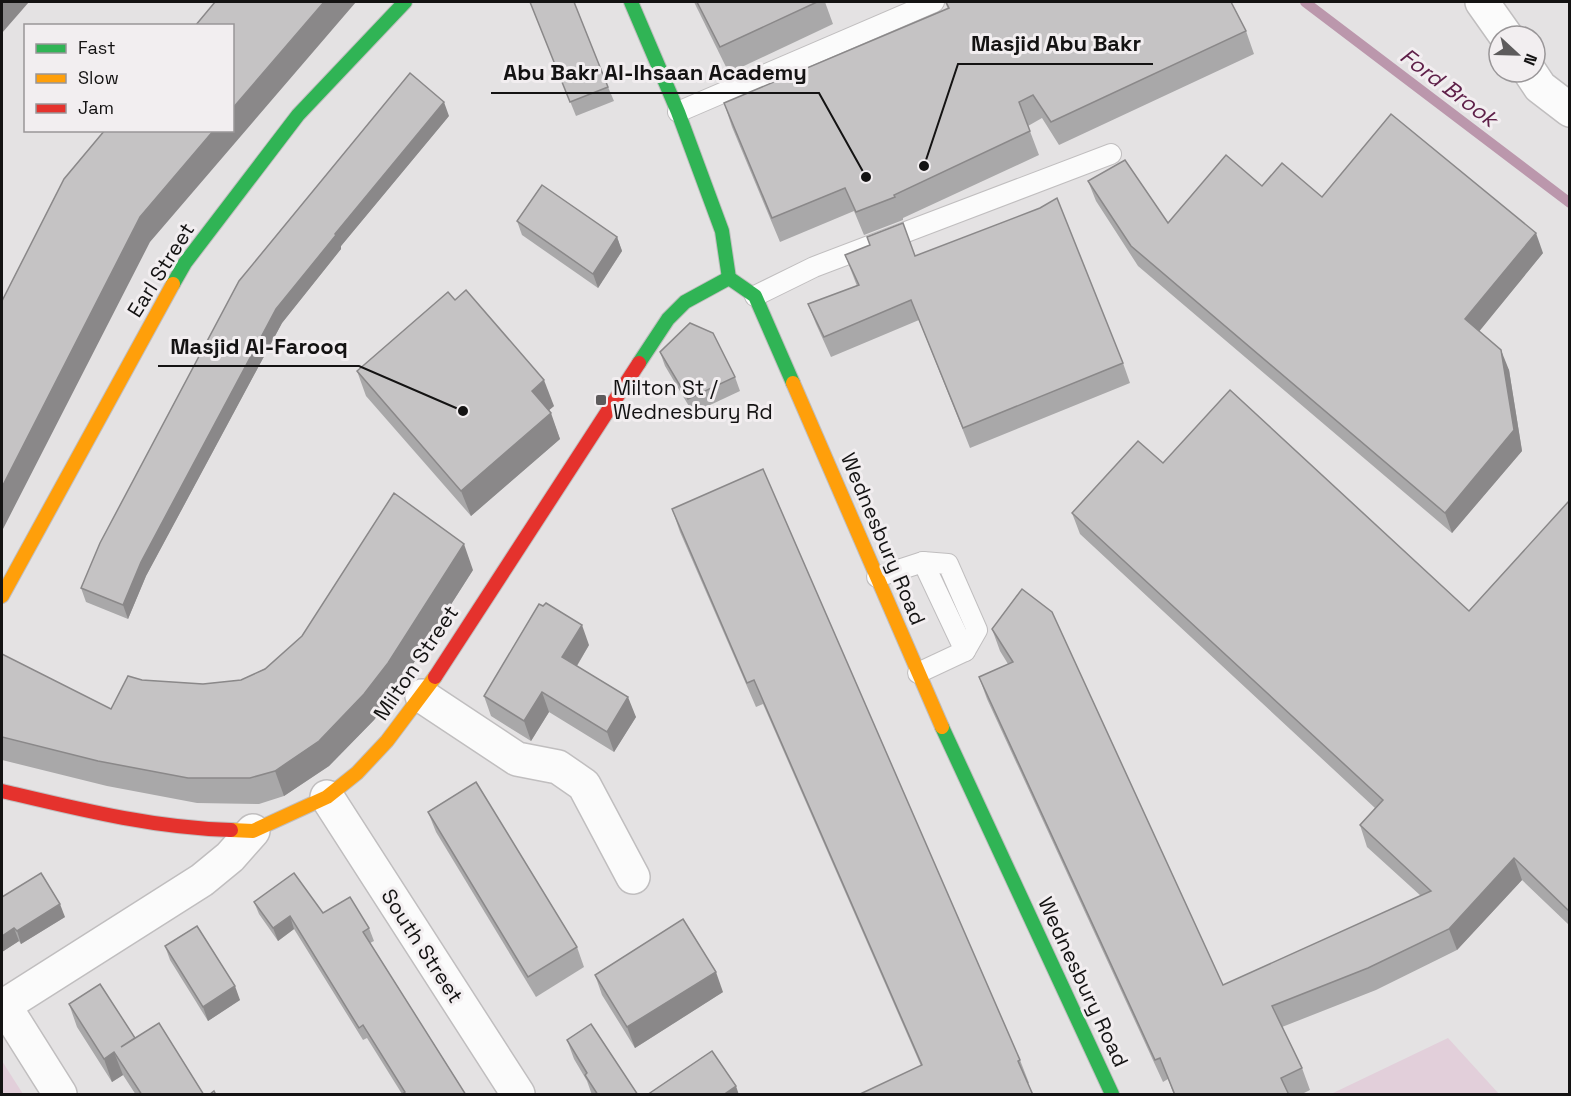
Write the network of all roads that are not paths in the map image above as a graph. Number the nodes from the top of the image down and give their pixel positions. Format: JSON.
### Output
{"nodes":[{"id":1,"x":405,"y":2,"type":"edge"},
{"id":2,"x":631,"y":2,"type":"edge"},
{"id":3,"x":934,"y":2,"type":"edge"},
{"id":4,"x":1482,"y":2,"type":"edge"},
{"id":5,"x":1498,"y":24,"type":"edge"},
{"id":6,"x":1538,"y":84,"type":"edge"},
{"id":7,"x":1569,"y":110,"type":"edge"},
{"id":8,"x":678,"y":112,"type":"junction"},
{"id":9,"x":1111,"y":154,"type":"dead end"},
{"id":10,"x":729,"y":278,"type":"junction"},
{"id":11,"x":755,"y":296,"type":"junction"},
{"id":12,"x":877,"y":578,"type":"junction"},
{"id":13,"x":2,"y":596,"type":"edge"},
{"id":14,"x":918,"y":673,"type":"junction"},
{"id":15,"x":422,"y":696,"type":"junction"},
{"id":16,"x":2,"y":791,"type":"edge"},
{"id":17,"x":327,"y":797,"type":"junction"},
{"id":18,"x":253,"y":831,"type":"junction"},
{"id":19,"x":633,"y":877,"type":"dead end"},
{"id":20,"x":3,"y":1006,"type":"edge"},
{"id":21,"x":60,"y":1095,"type":"edge"},
{"id":22,"x":518,"y":1095,"type":"edge"},
{"id":23,"x":1112,"y":1095,"type":"edge"}],
"edges":[{"from":1,"to":13,"type":"street","name":"Earl Street"},
{"from":2,"to":8,"type":"street"},
{"from":3,"to":8,"type":"lane"},
{"from":4,"to":5,"type":"street"},
{"from":6,"to":7,"type":"street"},
{"from":8,"to":10,"type":"street"},
{"from":9,"to":11,"type":"lane"},
{"from":10,"to":11,"type":"street"},
{"from":10,"to":15,"type":"street","name":"Milton Street"},
{"from":11,"to":12,"type":"street","name":"Wednesbury Road"},
{"from":12,"to":14,"type":"street","name":"Wednesbury Road"},
{"from":12,"to":14,"type":"lane"},
{"from":14,"to":23,"type":"street","name":"Wednesbury Road"},
{"from":15,"to":17,"type":"street","name":"Milton Street"},
{"from":15,"to":19,"type":"street"},
{"from":16,"to":18,"type":"street","name":"Milton Street"},
{"from":17,"to":18,"type":"street","name":"Milton Street"},
{"from":17,"to":22,"type":"street","name":"South Street"},
{"from":18,"to":20,"type":"street"},
{"from":20,"to":21,"type":"street"}]}
